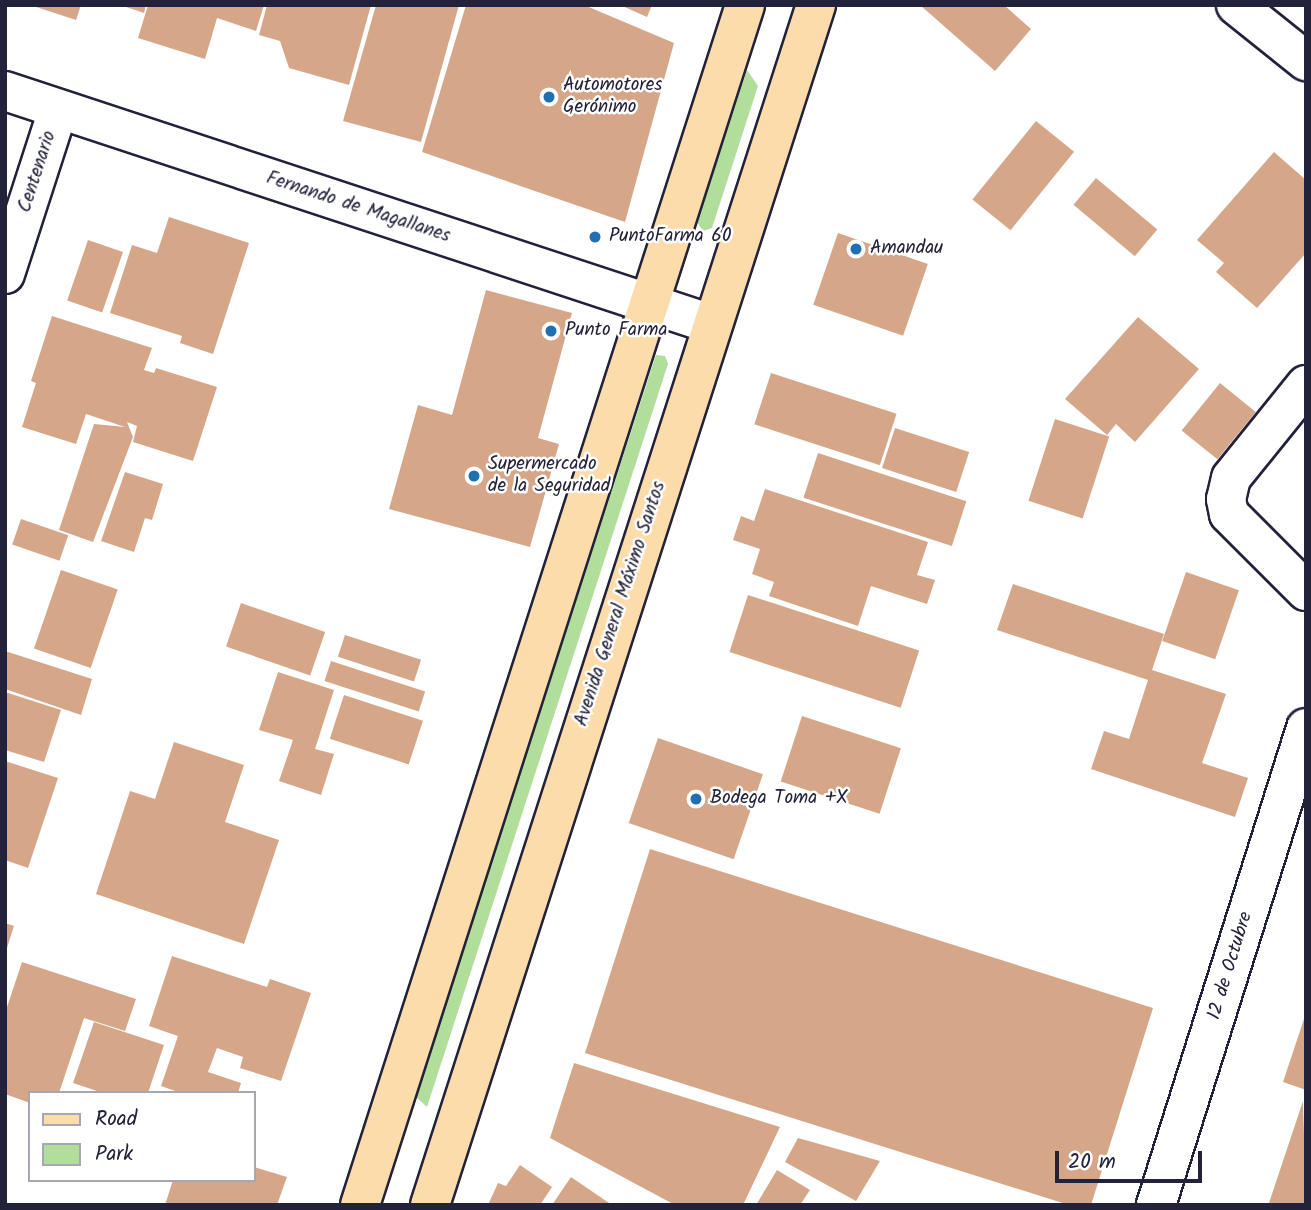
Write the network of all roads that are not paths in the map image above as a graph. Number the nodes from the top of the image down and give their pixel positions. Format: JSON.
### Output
{"nodes":[{"id":1,"x":745,"y":5,"type":"edge"},
{"id":2,"x":816,"y":5,"type":"edge"},
{"id":3,"x":1236,"y":5,"type":"edge"},
{"id":4,"x":1306,"y":61,"type":"edge"},
{"id":5,"x":5,"y":91,"type":"edge"},
{"id":6,"x":58,"y":110,"type":"junction"},
{"id":7,"x":5,"y":274,"type":"edge"},
{"id":8,"x":649,"y":303,"type":"junction"},
{"id":9,"x":711,"y":324,"type":"junction"},
{"id":10,"x":1306,"y":385,"type":"edge"},
{"id":11,"x":1306,"y":591,"type":"edge"},
{"id":12,"x":1306,"y":728,"type":"edge"},
{"id":13,"x":360,"y":1205,"type":"edge"},
{"id":14,"x":430,"y":1205,"type":"edge"},
{"id":15,"x":1156,"y":1205,"type":"edge"}],
"edges":[{"from":1,"to":8,"type":"main road"},
{"from":2,"to":9,"type":"main road","name":"Avenida General Máximo Santos"},
{"from":3,"to":4,"type":"street"},
{"from":5,"to":6,"type":"street","name":"Fernando de Magallanes"},
{"from":6,"to":7,"type":"street","name":"Centenario"},
{"from":6,"to":8,"type":"street","name":"Fernando de Magallanes"},
{"from":8,"to":9,"type":"street","name":"Fernando de Magallanes"},
{"from":8,"to":13,"type":"main road"},
{"from":9,"to":14,"type":"main road","name":"Avenida General Máximo Santos"},
{"from":10,"to":11,"type":"street"},
{"from":12,"to":15,"type":"street","name":"12 de Octubre"}]}
